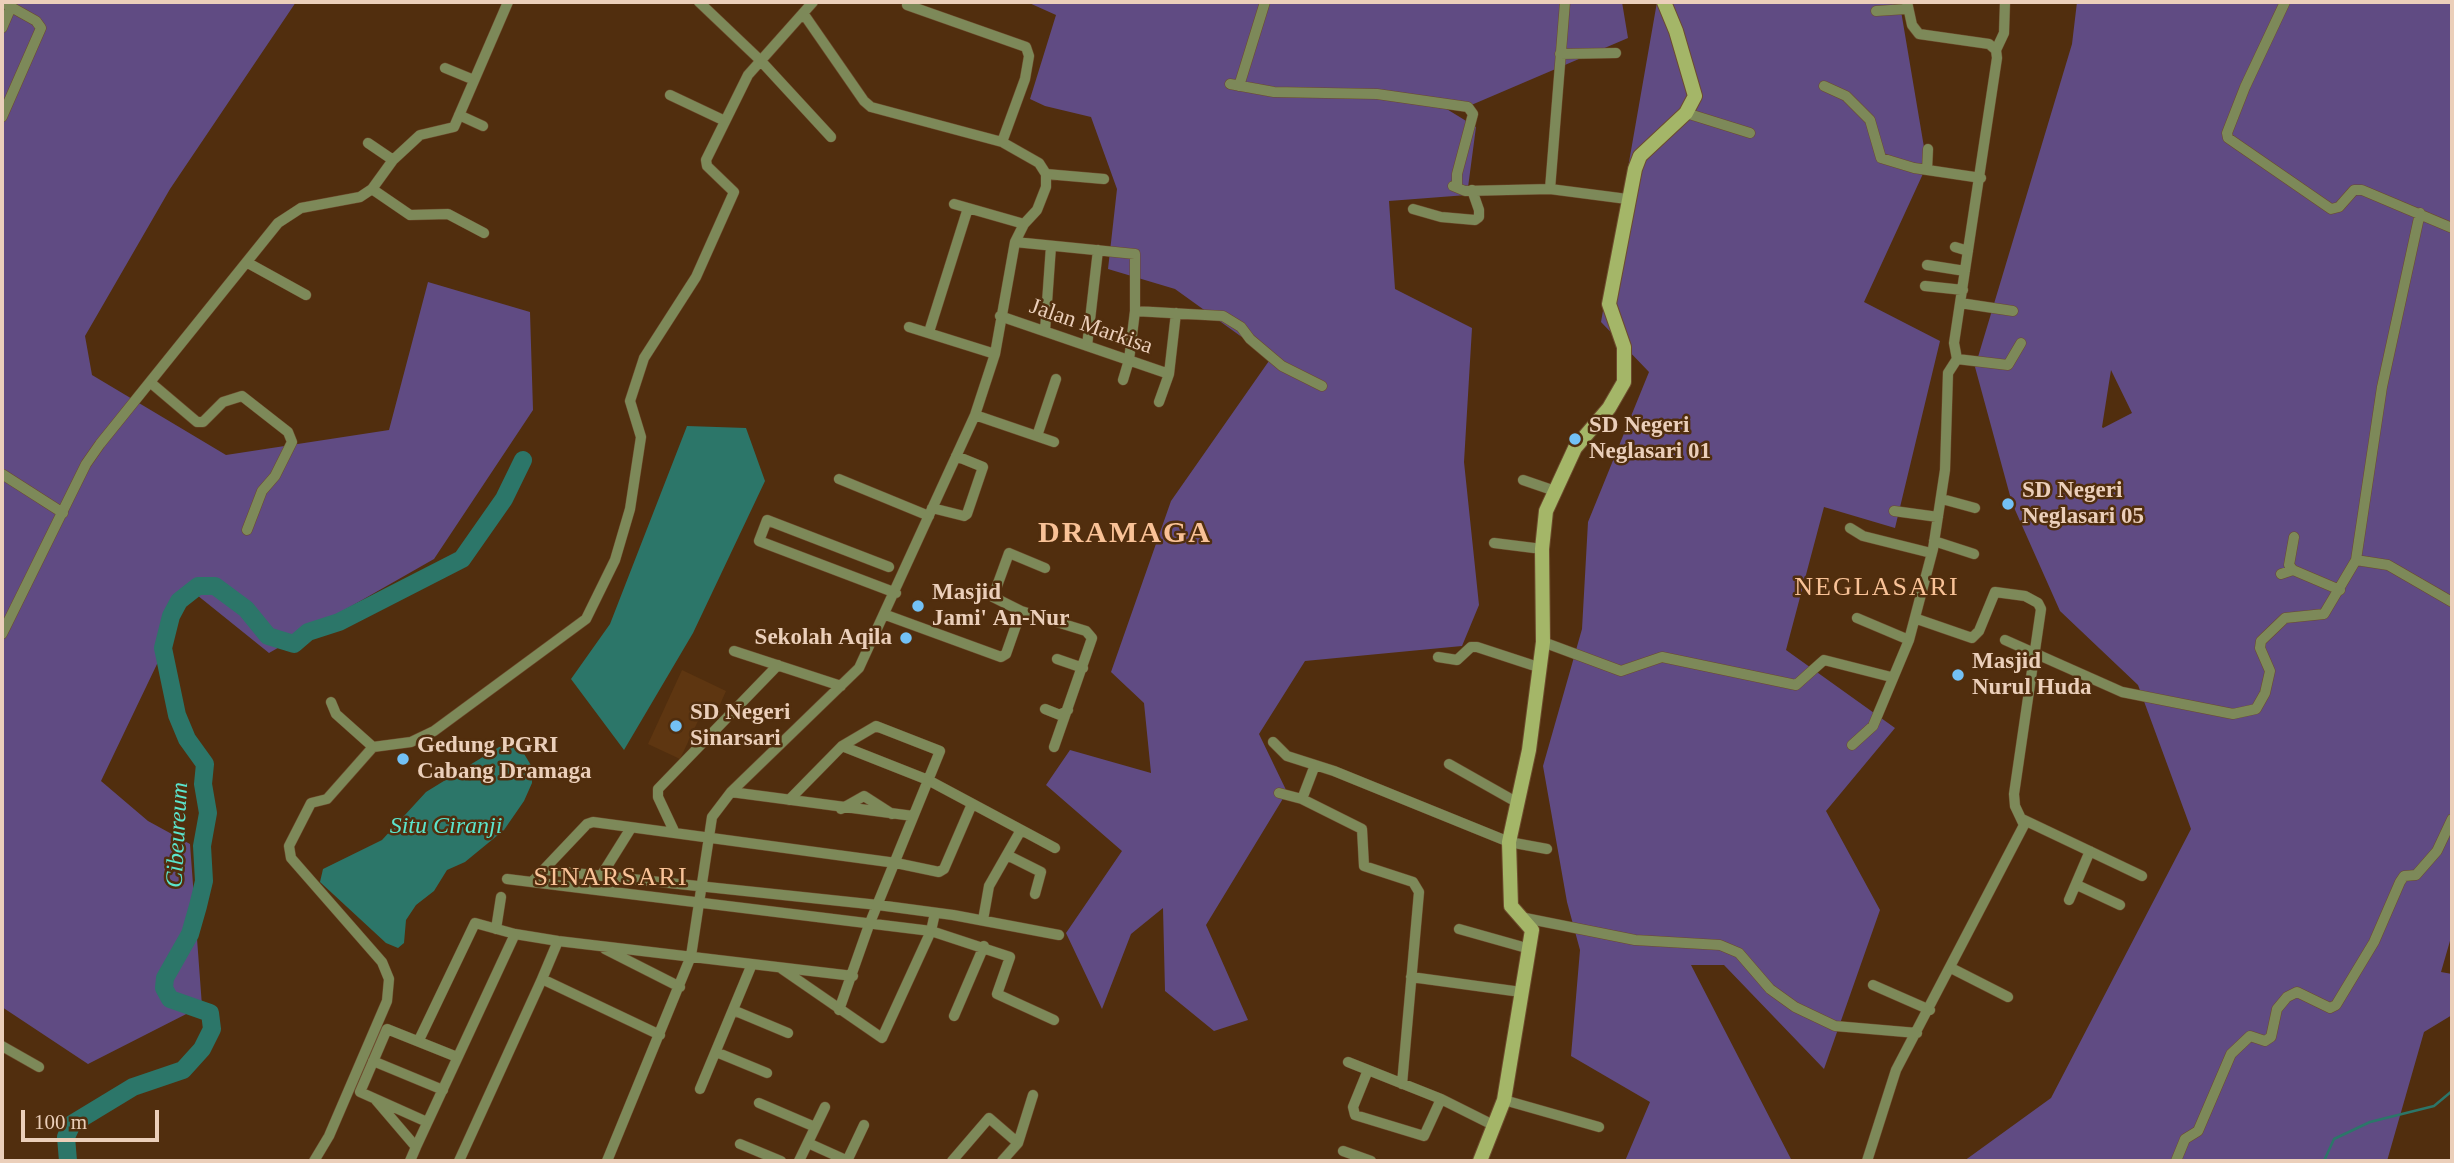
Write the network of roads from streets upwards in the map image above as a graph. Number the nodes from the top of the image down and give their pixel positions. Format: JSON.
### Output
{"nodes":[{"id":1,"x":508,"y":2,"type":"edge"},
{"id":2,"x":699,"y":2,"type":"edge"},
{"id":3,"x":813,"y":2,"type":"edge"},
{"id":4,"x":1265,"y":2,"type":"edge"},
{"id":5,"x":1565,"y":2,"type":"edge"},
{"id":6,"x":1664,"y":2,"type":"edge"},
{"id":7,"x":2005,"y":2,"type":"edge"},
{"id":8,"x":2285,"y":2,"type":"edge"},
{"id":9,"x":7,"y":4,"type":"edge"},
{"id":10,"x":907,"y":5,"type":"dead end"},
{"id":11,"x":1906,"y":6,"type":"edge"},
{"id":12,"x":1875,"y":11,"type":"dead end"},
{"id":13,"x":803,"y":13,"type":"junction"},
{"id":14,"x":2,"y":29,"type":"edge"},
{"id":15,"x":1996,"y":50,"type":"junction"},
{"id":16,"x":1616,"y":53,"type":"dead end"},
{"id":17,"x":1560,"y":54,"type":"junction"},
{"id":18,"x":760,"y":60,"type":"junction"},
{"id":19,"x":445,"y":68,"type":"dead end"},
{"id":20,"x":474,"y":80,"type":"junction"},
{"id":21,"x":1824,"y":86,"type":"dead end"},
{"id":22,"x":670,"y":94,"type":"dead end"},
{"id":23,"x":6,"y":97,"type":"edge"},
{"id":24,"x":1686,"y":113,"type":"junction"},
{"id":25,"x":459,"y":115,"type":"junction"},
{"id":26,"x":2,"y":117,"type":"edge"},
{"id":27,"x":725,"y":121,"type":"junction"},
{"id":28,"x":483,"y":127,"type":"dead end"},
{"id":29,"x":1750,"y":133,"type":"dead end"},
{"id":30,"x":831,"y":137,"type":"dead end"},
{"id":31,"x":1002,"y":142,"type":"junction"},
{"id":32,"x":368,"y":143,"type":"dead end"},
{"id":33,"x":1928,"y":149,"type":"dead end"},
{"id":34,"x":393,"y":160,"type":"junction"},
{"id":35,"x":1927,"y":170,"type":"junction"},
{"id":36,"x":1046,"y":174,"type":"junction"},
{"id":37,"x":1981,"y":178,"type":"junction"},
{"id":38,"x":1104,"y":179,"type":"dead end"},
{"id":39,"x":372,"y":188,"type":"junction"},
{"id":40,"x":1550,"y":189,"type":"junction"},
{"id":41,"x":1472,"y":190,"type":"junction"},
{"id":42,"x":1627,"y":199,"type":"junction"},
{"id":43,"x":954,"y":204,"type":"dead end"},
{"id":44,"x":968,"y":208,"type":"junction"},
{"id":45,"x":1413,"y":209,"type":"dead end"},
{"id":46,"x":2420,"y":213,"type":"junction"},
{"id":47,"x":1024,"y":223,"type":"junction"},
{"id":48,"x":2452,"y":228,"type":"edge"},
{"id":49,"x":484,"y":233,"type":"dead end"},
{"id":50,"x":1015,"y":242,"type":"junction"},
{"id":51,"x":1051,"y":246,"type":"junction"},
{"id":52,"x":1955,"y":247,"type":"dead end"},
{"id":53,"x":1098,"y":250,"type":"junction"},
{"id":54,"x":1968,"y":251,"type":"junction"},
{"id":55,"x":247,"y":263,"type":"junction"},
{"id":56,"x":1927,"y":265,"type":"dead end"},
{"id":57,"x":1965,"y":271,"type":"junction"},
{"id":58,"x":1925,"y":286,"type":"dead end"},
{"id":59,"x":1963,"y":290,"type":"junction"},
{"id":60,"x":306,"y":295,"type":"dead end"},
{"id":61,"x":1960,"y":303,"type":"junction"},
{"id":62,"x":1135,"y":311,"type":"junction"},
{"id":63,"x":2013,"y":311,"type":"dead end"},
{"id":64,"x":1176,"y":313,"type":"junction"},
{"id":65,"x":1000,"y":316,"type":"junction"},
{"id":66,"x":909,"y":327,"type":"dead end"},
{"id":67,"x":1045,"y":331,"type":"junction"},
{"id":68,"x":929,"y":332,"type":"junction"},
{"id":69,"x":2021,"y":343,"type":"dead end"},
{"id":70,"x":1087,"y":346,"type":"junction"},
{"id":71,"x":995,"y":354,"type":"junction"},
{"id":72,"x":1957,"y":359,"type":"junction"},
{"id":73,"x":1129,"y":360,"type":"junction"},
{"id":74,"x":1169,"y":374,"type":"junction"},
{"id":75,"x":1056,"y":379,"type":"dead end"},
{"id":76,"x":1123,"y":380,"type":"dead end"},
{"id":77,"x":151,"y":383,"type":"junction"},
{"id":78,"x":1322,"y":386,"type":"dead end"},
{"id":79,"x":1159,"y":402,"type":"dead end"},
{"id":80,"x":975,"y":415,"type":"junction"},
{"id":81,"x":1037,"y":436,"type":"junction"},
{"id":82,"x":1054,"y":442,"type":"dead end"},
{"id":83,"x":956,"y":456,"type":"junction"},
{"id":84,"x":2,"y":474,"type":"edge"},
{"id":85,"x":839,"y":480,"type":"dead end"},
{"id":86,"x":1523,"y":480,"type":"dead end"},
{"id":87,"x":1555,"y":491,"type":"junction"},
{"id":88,"x":1942,"y":499,"type":"junction"},
{"id":89,"x":1975,"y":508,"type":"dead end"},
{"id":90,"x":1894,"y":511,"type":"dead end"},
{"id":91,"x":931,"y":512,"type":"junction"},
{"id":92,"x":63,"y":513,"type":"junction"},
{"id":93,"x":1938,"y":517,"type":"junction"},
{"id":94,"x":1850,"y":528,"type":"dead end"},
{"id":95,"x":247,"y":530,"type":"dead end"},
{"id":96,"x":2294,"y":537,"type":"dead end"},
{"id":97,"x":1934,"y":541,"type":"junction"},
{"id":98,"x":1494,"y":542,"type":"dead end"},
{"id":99,"x":1542,"y":550,"type":"junction"},
{"id":100,"x":1931,"y":553,"type":"junction"},
{"id":101,"x":1974,"y":554,"type":"dead end"},
{"id":102,"x":2356,"y":560,"type":"junction"},
{"id":103,"x":889,"y":567,"type":"dead end"},
{"id":104,"x":1045,"y":568,"type":"dead end"},
{"id":105,"x":2293,"y":570,"type":"junction"},
{"id":106,"x":2281,"y":574,"type":"dead end"},
{"id":107,"x":2340,"y":590,"type":"junction"},
{"id":108,"x":896,"y":593,"type":"junction"},
{"id":109,"x":2452,"y":602,"type":"edge"},
{"id":110,"x":1021,"y":611,"type":"junction"},
{"id":111,"x":886,"y":615,"type":"junction"},
{"id":112,"x":1857,"y":618,"type":"dead end"},
{"id":113,"x":1917,"y":619,"type":"junction"},
{"id":114,"x":2,"y":634,"type":"edge"},
{"id":115,"x":1909,"y":640,"type":"junction"},
{"id":116,"x":2005,"y":640,"type":"dead end"},
{"id":117,"x":1543,"y":642,"type":"junction"},
{"id":118,"x":734,"y":650,"type":"dead end"},
{"id":119,"x":2033,"y":652,"type":"junction"},
{"id":120,"x":1438,"y":657,"type":"dead end"},
{"id":121,"x":1057,"y":659,"type":"dead end"},
{"id":122,"x":778,"y":665,"type":"junction"},
{"id":123,"x":1538,"y":667,"type":"junction"},
{"id":124,"x":1083,"y":668,"type":"junction"},
{"id":125,"x":1891,"y":677,"type":"junction"},
{"id":126,"x":841,"y":686,"type":"junction"},
{"id":127,"x":331,"y":702,"type":"dead end"},
{"id":128,"x":1045,"y":709,"type":"dead end"},
{"id":129,"x":1068,"y":710,"type":"junction"},
{"id":130,"x":1273,"y":742,"type":"dead end"},
{"id":131,"x":1852,"y":745,"type":"dead end"},
{"id":132,"x":842,"y":746,"type":"junction"},
{"id":133,"x":373,"y":747,"type":"junction"},
{"id":134,"x":1054,"y":747,"type":"dead end"},
{"id":135,"x":1449,"y":764,"type":"dead end"},
{"id":136,"x":1315,"y":765,"type":"junction"},
{"id":137,"x":928,"y":780,"type":"junction"},
{"id":138,"x":731,"y":792,"type":"junction"},
{"id":139,"x":1279,"y":793,"type":"dead end"},
{"id":140,"x":1302,"y":799,"type":"junction"},
{"id":141,"x":789,"y":800,"type":"junction"},
{"id":142,"x":1518,"y":803,"type":"junction"},
{"id":143,"x":972,"y":804,"type":"junction"},
{"id":144,"x":913,"y":816,"type":"junction"},
{"id":145,"x":2022,"y":819,"type":"junction"},
{"id":146,"x":2452,"y":819,"type":"edge"},
{"id":147,"x":631,"y":828,"type":"junction"},
{"id":148,"x":1021,"y":830,"type":"junction"},
{"id":149,"x":674,"y":831,"type":"junction"},
{"id":150,"x":708,"y":838,"type":"junction"},
{"id":151,"x":1509,"y":842,"type":"junction"},
{"id":152,"x":1055,"y":848,"type":"dead end"},
{"id":153,"x":1546,"y":849,"type":"dead end"},
{"id":154,"x":2090,"y":851,"type":"junction"},
{"id":155,"x":1007,"y":855,"type":"junction"},
{"id":156,"x":896,"y":863,"type":"junction"},
{"id":157,"x":545,"y":870,"type":"junction"},
{"id":158,"x":601,"y":876,"type":"junction"},
{"id":159,"x":2142,"y":876,"type":"dead end"},
{"id":160,"x":507,"y":879,"type":"dead end"},
{"id":161,"x":532,"y":882,"type":"junction"},
{"id":162,"x":2077,"y":885,"type":"junction"},
{"id":163,"x":703,"y":886,"type":"junction"},
{"id":164,"x":1035,"y":894,"type":"dead end"},
{"id":165,"x":501,"y":897,"type":"dead end"},
{"id":166,"x":2069,"y":900,"type":"dead end"},
{"id":167,"x":701,"y":905,"type":"junction"},
{"id":168,"x":878,"y":905,"type":"junction"},
{"id":169,"x":2120,"y":905,"type":"dead end"},
{"id":170,"x":934,"y":913,"type":"junction"},
{"id":171,"x":1520,"y":917,"type":"junction"},
{"id":172,"x":984,"y":920,"type":"junction"},
{"id":173,"x":869,"y":925,"type":"junction"},
{"id":174,"x":496,"y":929,"type":"junction"},
{"id":175,"x":1459,"y":929,"type":"dead end"},
{"id":176,"x":931,"y":931,"type":"junction"},
{"id":177,"x":515,"y":934,"type":"junction"},
{"id":178,"x":1059,"y":935,"type":"dead end"},
{"id":179,"x":558,"y":941,"type":"junction"},
{"id":180,"x":598,"y":946,"type":"junction"},
{"id":181,"x":984,"y":946,"type":"junction"},
{"id":182,"x":1530,"y":949,"type":"junction"},
{"id":183,"x":691,"y":956,"type":"junction"},
{"id":184,"x":752,"y":964,"type":"junction"},
{"id":185,"x":780,"y":967,"type":"junction"},
{"id":186,"x":1951,"y":968,"type":"junction"},
{"id":187,"x":853,"y":976,"type":"junction"},
{"id":188,"x":1411,"y":977,"type":"junction"},
{"id":189,"x":542,"y":979,"type":"junction"},
{"id":190,"x":1873,"y":985,"type":"dead end"},
{"id":191,"x":680,"y":987,"type":"junction"},
{"id":192,"x":1521,"y":992,"type":"junction"},
{"id":193,"x":2008,"y":997,"type":"dead end"},
{"id":194,"x":733,"y":1010,"type":"junction"},
{"id":195,"x":839,"y":1010,"type":"junction"},
{"id":196,"x":1930,"y":1010,"type":"junction"},
{"id":197,"x":954,"y":1016,"type":"dead end"},
{"id":198,"x":1054,"y":1020,"type":"dead end"},
{"id":199,"x":788,"y":1033,"type":"dead end"},
{"id":200,"x":1917,"y":1033,"type":"junction"},
{"id":201,"x":660,"y":1035,"type":"junction"},
{"id":202,"x":419,"y":1041,"type":"junction"},
{"id":203,"x":2,"y":1046,"type":"edge"},
{"id":204,"x":716,"y":1052,"type":"junction"},
{"id":205,"x":457,"y":1057,"type":"junction"},
{"id":206,"x":373,"y":1060,"type":"junction"},
{"id":207,"x":1348,"y":1062,"type":"dead end"},
{"id":208,"x":38,"y":1067,"type":"dead end"},
{"id":209,"x":1368,"y":1070,"type":"junction"},
{"id":210,"x":767,"y":1073,"type":"dead end"},
{"id":211,"x":1402,"y":1084,"type":"junction"},
{"id":212,"x":700,"y":1089,"type":"dead end"},
{"id":213,"x":443,"y":1090,"type":"junction"},
{"id":214,"x":1033,"y":1095,"type":"dead end"},
{"id":215,"x":375,"y":1099,"type":"junction"},
{"id":216,"x":1441,"y":1099,"type":"junction"},
{"id":217,"x":1504,"y":1100,"type":"junction"},
{"id":218,"x":759,"y":1103,"type":"dead end"},
{"id":219,"x":825,"y":1107,"type":"dead end"},
{"id":220,"x":427,"y":1122,"type":"junction"},
{"id":221,"x":864,"y":1125,"type":"dead end"},
{"id":222,"x":1494,"y":1126,"type":"junction"},
{"id":223,"x":815,"y":1127,"type":"junction"},
{"id":224,"x":1600,"y":1127,"type":"dead end"},
{"id":225,"x":808,"y":1143,"type":"junction"},
{"id":226,"x":1018,"y":1143,"type":"junction"},
{"id":227,"x":740,"y":1144,"type":"dead end"},
{"id":228,"x":416,"y":1147,"type":"junction"},
{"id":229,"x":1343,"y":1151,"type":"dead end"},
{"id":230,"x":314,"y":1161,"type":"edge"},
{"id":231,"x":410,"y":1161,"type":"edge"},
{"id":232,"x":459,"y":1161,"type":"edge"},
{"id":233,"x":607,"y":1161,"type":"edge"},
{"id":234,"x":781,"y":1161,"type":"edge"},
{"id":235,"x":799,"y":1161,"type":"edge"},
{"id":236,"x":847,"y":1161,"type":"edge"},
{"id":237,"x":952,"y":1161,"type":"edge"},
{"id":238,"x":1002,"y":1161,"type":"edge"},
{"id":239,"x":1371,"y":1161,"type":"edge"},
{"id":240,"x":1480,"y":1161,"type":"edge"},
{"id":241,"x":1867,"y":1161,"type":"edge"},
{"id":242,"x":2176,"y":1161,"type":"edge"}],
"edges":[{"from":1,"to":20,"type":"street"},
{"from":2,"to":18,"type":"street"},
{"from":3,"to":13,"type":"street"},
{"from":4,"to":41,"type":"street"},
{"from":5,"to":17,"type":"street"},
{"from":6,"to":24,"type":"street"},
{"from":7,"to":15,"type":"street"},
{"from":8,"to":46,"type":"street"},
{"from":9,"to":14,"type":"street"},
{"from":9,"to":23,"type":"street"},
{"from":10,"to":31,"type":"street"},
{"from":11,"to":12,"type":"street"},
{"from":11,"to":15,"type":"street"},
{"from":13,"to":18,"type":"street"},
{"from":13,"to":31,"type":"street"},
{"from":15,"to":37,"type":"street"},
{"from":16,"to":17,"type":"street"},
{"from":17,"to":40,"type":"street"},
{"from":18,"to":27,"type":"street"},
{"from":18,"to":30,"type":"street"},
{"from":19,"to":20,"type":"street"},
{"from":20,"to":25,"type":"street"},
{"from":21,"to":35,"type":"street"},
{"from":22,"to":27,"type":"street"},
{"from":23,"to":26,"type":"street"},
{"from":24,"to":29,"type":"street"},
{"from":24,"to":42,"type":"street"},
{"from":25,"to":28,"type":"street"},
{"from":25,"to":34,"type":"street"},
{"from":27,"to":133,"type":"street"},
{"from":31,"to":36,"type":"street"},
{"from":32,"to":34,"type":"street"},
{"from":33,"to":35,"type":"street"},
{"from":34,"to":39,"type":"street"},
{"from":35,"to":37,"type":"street"},
{"from":36,"to":38,"type":"street"},
{"from":36,"to":47,"type":"street"},
{"from":37,"to":54,"type":"street"},
{"from":39,"to":49,"type":"street"},
{"from":39,"to":55,"type":"street"},
{"from":40,"to":41,"type":"street"},
{"from":40,"to":42,"type":"street"},
{"from":41,"to":45,"type":"street"},
{"from":42,"to":87,"type":"street"},
{"from":43,"to":44,"type":"street"},
{"from":44,"to":47,"type":"street"},
{"from":44,"to":68,"type":"street"},
{"from":46,"to":48,"type":"street"},
{"from":46,"to":102,"type":"street"},
{"from":47,"to":50,"type":"street"},
{"from":50,"to":51,"type":"street"},
{"from":50,"to":65,"type":"street"},
{"from":51,"to":53,"type":"street"},
{"from":51,"to":67,"type":"street"},
{"from":52,"to":54,"type":"street"},
{"from":53,"to":62,"type":"street"},
{"from":53,"to":70,"type":"street"},
{"from":54,"to":57,"type":"street"},
{"from":55,"to":60,"type":"street"},
{"from":55,"to":77,"type":"street"},
{"from":56,"to":57,"type":"street"},
{"from":57,"to":59,"type":"street"},
{"from":58,"to":59,"type":"street"},
{"from":59,"to":61,"type":"street"},
{"from":61,"to":63,"type":"street"},
{"from":61,"to":72,"type":"street"},
{"from":62,"to":64,"type":"street"},
{"from":62,"to":73,"type":"street"},
{"from":64,"to":74,"type":"street"},
{"from":64,"to":78,"type":"street"},
{"from":65,"to":67,"type":"street","name":"Jalan Markisa"},
{"from":65,"to":71,"type":"street"},
{"from":66,"to":68,"type":"street"},
{"from":67,"to":70,"type":"street","name":"Jalan Markisa"},
{"from":68,"to":71,"type":"street"},
{"from":69,"to":72,"type":"street"},
{"from":70,"to":73,"type":"street","name":"Jalan Markisa"},
{"from":71,"to":80,"type":"street"},
{"from":72,"to":88,"type":"street"},
{"from":73,"to":74,"type":"street","name":"Jalan Markisa"},
{"from":73,"to":76,"type":"street"},
{"from":74,"to":79,"type":"street"},
{"from":75,"to":81,"type":"street"},
{"from":77,"to":92,"type":"street"},
{"from":77,"to":95,"type":"street"},
{"from":80,"to":81,"type":"street"},
{"from":80,"to":83,"type":"street"},
{"from":81,"to":82,"type":"street"},
{"from":83,"to":91,"type":"street"},
{"from":83,"to":91,"type":"street"},
{"from":84,"to":92,"type":"street"},
{"from":85,"to":91,"type":"street"},
{"from":86,"to":87,"type":"street"},
{"from":87,"to":99,"type":"street"},
{"from":88,"to":89,"type":"street"},
{"from":88,"to":93,"type":"street"},
{"from":90,"to":93,"type":"street"},
{"from":91,"to":108,"type":"street"},
{"from":92,"to":114,"type":"street"},
{"from":93,"to":97,"type":"street"},
{"from":94,"to":100,"type":"street"},
{"from":96,"to":105,"type":"street"},
{"from":97,"to":100,"type":"street"},
{"from":97,"to":101,"type":"street"},
{"from":98,"to":99,"type":"street"},
{"from":99,"to":117,"type":"street"},
{"from":100,"to":113,"type":"street"},
{"from":102,"to":107,"type":"street"},
{"from":102,"to":109,"type":"street"},
{"from":103,"to":108,"type":"street"},
{"from":104,"to":110,"type":"street"},
{"from":105,"to":106,"type":"street"},
{"from":105,"to":107,"type":"street"},
{"from":107,"to":119,"type":"street"},
{"from":108,"to":111,"type":"street"},
{"from":110,"to":111,"type":"street"},
{"from":110,"to":124,"type":"street"},
{"from":111,"to":126,"type":"street"},
{"from":112,"to":115,"type":"street"},
{"from":113,"to":115,"type":"street"},
{"from":113,"to":119,"type":"street"},
{"from":115,"to":125,"type":"street"},
{"from":116,"to":119,"type":"street"},
{"from":117,"to":123,"type":"street"},
{"from":117,"to":125,"type":"street"},
{"from":118,"to":122,"type":"street"},
{"from":119,"to":145,"type":"street"},
{"from":120,"to":123,"type":"street"},
{"from":121,"to":124,"type":"street"},
{"from":122,"to":126,"type":"street"},
{"from":122,"to":149,"type":"street"},
{"from":123,"to":142,"type":"street"},
{"from":124,"to":129,"type":"street"},
{"from":125,"to":131,"type":"street"},
{"from":126,"to":138,"type":"street"},
{"from":127,"to":133,"type":"street"},
{"from":128,"to":129,"type":"street"},
{"from":129,"to":134,"type":"street"},
{"from":130,"to":136,"type":"street"},
{"from":132,"to":137,"type":"street"},
{"from":132,"to":137,"type":"street"},
{"from":132,"to":141,"type":"street"},
{"from":133,"to":230,"type":"street"},
{"from":135,"to":142,"type":"street"},
{"from":136,"to":140,"type":"street"},
{"from":136,"to":151,"type":"street"},
{"from":137,"to":143,"type":"street"},
{"from":137,"to":144,"type":"street"},
{"from":138,"to":141,"type":"street"},
{"from":138,"to":150,"type":"street"},
{"from":139,"to":140,"type":"street"},
{"from":140,"to":188,"type":"street"},
{"from":141,"to":144,"type":"street"},
{"from":142,"to":151,"type":"street"},
{"from":143,"to":148,"type":"street"},
{"from":143,"to":156,"type":"street"},
{"from":144,"to":156,"type":"street"},
{"from":145,"to":154,"type":"street"},
{"from":145,"to":186,"type":"street"},
{"from":146,"to":242,"type":"street"},
{"from":147,"to":149,"type":"street"},
{"from":147,"to":157,"type":"street"},
{"from":147,"to":158,"type":"street"},
{"from":148,"to":152,"type":"street"},
{"from":148,"to":155,"type":"street"},
{"from":149,"to":150,"type":"street"},
{"from":150,"to":156,"type":"street"},
{"from":150,"to":163,"type":"street"},
{"from":151,"to":153,"type":"street"},
{"from":151,"to":171,"type":"street"},
{"from":154,"to":159,"type":"street"},
{"from":154,"to":162,"type":"street"},
{"from":155,"to":164,"type":"street"},
{"from":155,"to":172,"type":"street"},
{"from":156,"to":168,"type":"street"},
{"from":157,"to":158,"type":"street"},
{"from":157,"to":161,"type":"street"},
{"from":158,"to":163,"type":"street"},
{"from":160,"to":161,"type":"street"},
{"from":161,"to":167,"type":"street"},
{"from":162,"to":166,"type":"street"},
{"from":162,"to":169,"type":"street"},
{"from":163,"to":167,"type":"street"},
{"from":163,"to":168,"type":"street"},
{"from":165,"to":174,"type":"street"},
{"from":167,"to":173,"type":"street"},
{"from":167,"to":183,"type":"street"},
{"from":168,"to":170,"type":"street"},
{"from":168,"to":173,"type":"street"},
{"from":170,"to":172,"type":"street"},
{"from":170,"to":176,"type":"street"},
{"from":171,"to":182,"type":"street"},
{"from":171,"to":200,"type":"street"},
{"from":172,"to":178,"type":"street"},
{"from":173,"to":176,"type":"street"},
{"from":173,"to":187,"type":"street"},
{"from":174,"to":177,"type":"street"},
{"from":174,"to":202,"type":"street"},
{"from":175,"to":182,"type":"street"},
{"from":176,"to":181,"type":"street"},
{"from":176,"to":195,"type":"street"},
{"from":177,"to":179,"type":"street"},
{"from":177,"to":205,"type":"street"},
{"from":179,"to":180,"type":"street"},
{"from":179,"to":189,"type":"street"},
{"from":180,"to":183,"type":"street"},
{"from":180,"to":191,"type":"street"},
{"from":181,"to":197,"type":"street"},
{"from":181,"to":198,"type":"street"},
{"from":182,"to":192,"type":"street"},
{"from":183,"to":184,"type":"street"},
{"from":183,"to":191,"type":"street"},
{"from":184,"to":185,"type":"street"},
{"from":184,"to":194,"type":"street"},
{"from":185,"to":187,"type":"street"},
{"from":185,"to":195,"type":"street"},
{"from":186,"to":193,"type":"street"},
{"from":186,"to":196,"type":"street"},
{"from":187,"to":195,"type":"street"},
{"from":188,"to":192,"type":"street"},
{"from":188,"to":211,"type":"street"},
{"from":189,"to":201,"type":"street"},
{"from":189,"to":232,"type":"street"},
{"from":190,"to":196,"type":"street"},
{"from":191,"to":201,"type":"street"},
{"from":192,"to":217,"type":"street"},
{"from":194,"to":199,"type":"street"},
{"from":194,"to":204,"type":"street"},
{"from":196,"to":200,"type":"street"},
{"from":200,"to":241,"type":"street"},
{"from":201,"to":233,"type":"street"},
{"from":202,"to":205,"type":"street"},
{"from":202,"to":206,"type":"street"},
{"from":203,"to":208,"type":"street"},
{"from":204,"to":210,"type":"street"},
{"from":204,"to":212,"type":"street"},
{"from":205,"to":213,"type":"street"},
{"from":206,"to":213,"type":"street"},
{"from":206,"to":215,"type":"street"},
{"from":207,"to":209,"type":"street"},
{"from":209,"to":211,"type":"street"},
{"from":209,"to":216,"type":"street"},
{"from":211,"to":216,"type":"street"},
{"from":213,"to":220,"type":"street"},
{"from":214,"to":226,"type":"street"},
{"from":215,"to":220,"type":"street"},
{"from":215,"to":228,"type":"street"},
{"from":216,"to":222,"type":"street"},
{"from":217,"to":222,"type":"street"},
{"from":217,"to":224,"type":"street"},
{"from":218,"to":223,"type":"street"},
{"from":219,"to":223,"type":"street"},
{"from":220,"to":228,"type":"street"},
{"from":221,"to":236,"type":"street"},
{"from":222,"to":240,"type":"street"},
{"from":223,"to":225,"type":"street"},
{"from":225,"to":235,"type":"street"},
{"from":225,"to":236,"type":"street"},
{"from":226,"to":237,"type":"street"},
{"from":226,"to":238,"type":"street"},
{"from":227,"to":234,"type":"street"},
{"from":228,"to":231,"type":"street"},
{"from":229,"to":239,"type":"street"}]}
